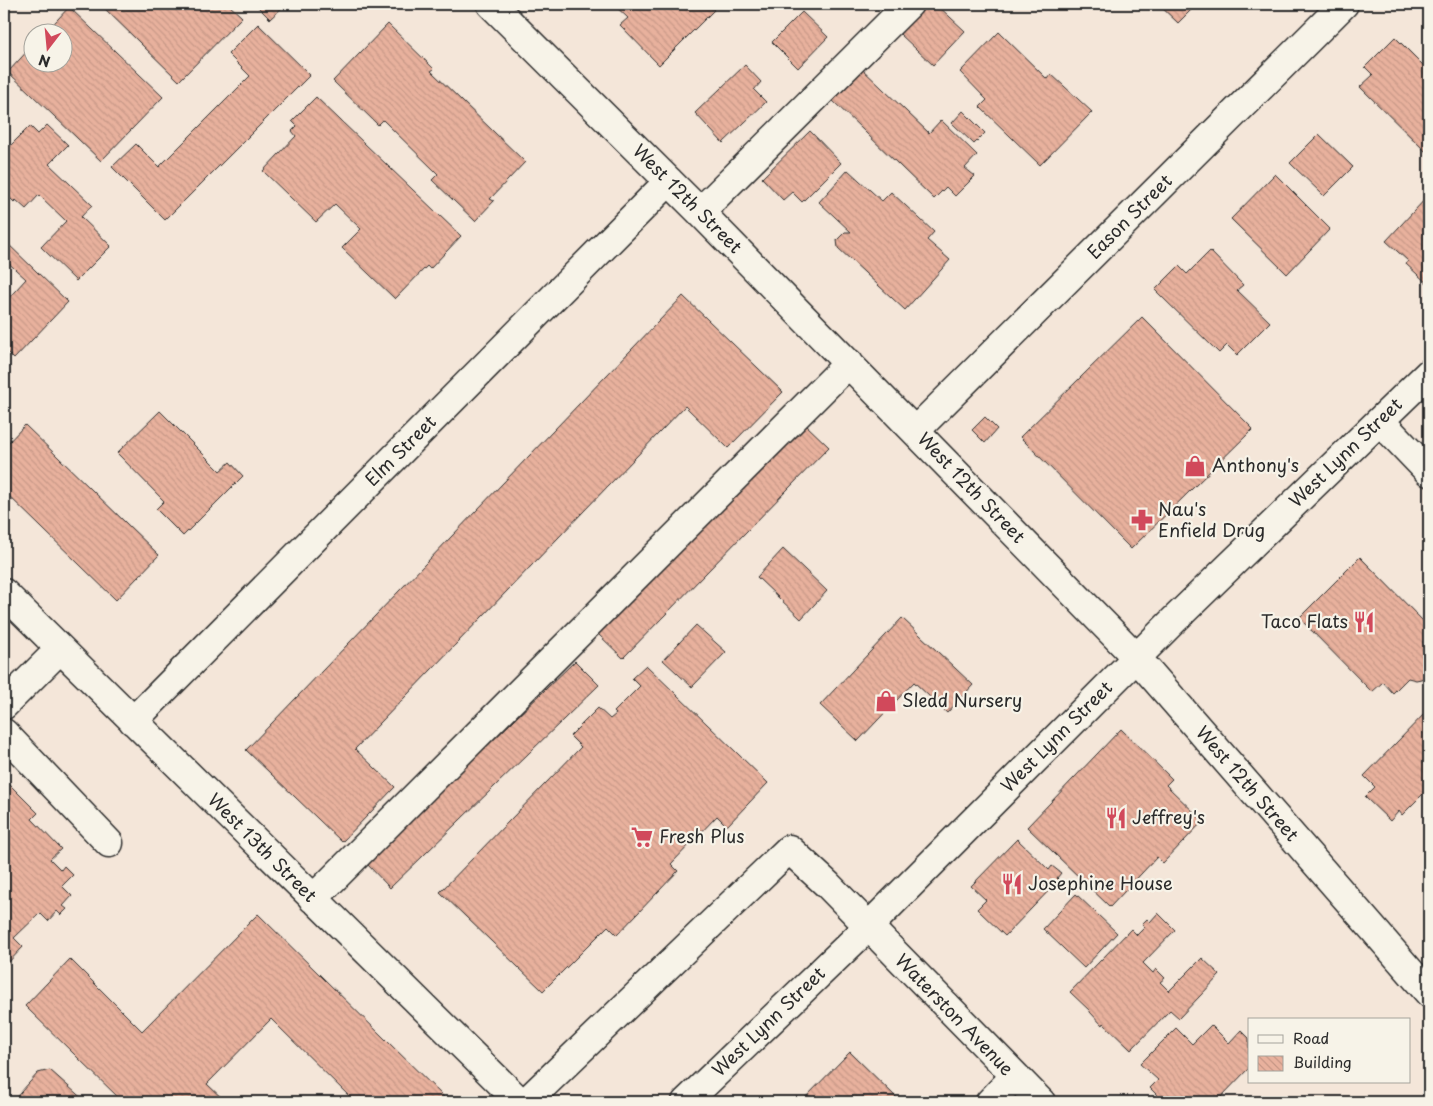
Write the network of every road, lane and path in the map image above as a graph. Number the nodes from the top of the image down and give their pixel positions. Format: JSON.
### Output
{"nodes":[{"id":1,"x":490,"y":4,"type":"edge"},
{"id":2,"x":909,"y":4,"type":"edge"},
{"id":3,"x":1344,"y":4,"type":"edge"},
{"id":4,"x":669,"y":181,"type":"junction"},
{"id":5,"x":700,"y":212,"type":"junction"},
{"id":6,"x":849,"y":364,"type":"junction"},
{"id":7,"x":1429,"y":373,"type":"edge"},
{"id":8,"x":1380,"y":421,"type":"junction"},
{"id":9,"x":916,"y":431,"type":"junction"},
{"id":10,"x":1429,"y":472,"type":"edge"},
{"id":11,"x":4,"y":593,"type":"edge"},
{"id":12,"x":60,"y":649,"type":"junction"},
{"id":13,"x":1136,"y":657,"type":"junction"},
{"id":14,"x":4,"y":705,"type":"edge"},
{"id":15,"x":133,"y":721,"type":"junction"},
{"id":16,"x":4,"y":733,"type":"edge"},
{"id":17,"x":109,"y":843,"type":"dead end"},
{"id":18,"x":313,"y":899,"type":"junction"},
{"id":19,"x":868,"y":927,"type":"junction"},
{"id":20,"x":1429,"y":993,"type":"edge"},
{"id":21,"x":1015,"y":1076,"type":"junction"},
{"id":22,"x":520,"y":1102,"type":"edge"},
{"id":23,"x":526,"y":1102,"type":"edge"},
{"id":24,"x":686,"y":1102,"type":"edge"},
{"id":25,"x":990,"y":1102,"type":"edge"},
{"id":26,"x":1041,"y":1102,"type":"edge"}],
"edges":[{"from":1,"to":4,"type":"street","name":"West 12th Street"},
{"from":2,"to":5,"type":"street"},
{"from":3,"to":9,"type":"street","name":"Eason Street"},
{"from":4,"to":5,"type":"street","name":"West 12th Street"},
{"from":4,"to":15,"type":"street","name":"Elm Street"},
{"from":5,"to":6,"type":"street","name":"West 12th Street"},
{"from":6,"to":9,"type":"street","name":"West 12th Street"},
{"from":6,"to":18,"type":"street"},
{"from":7,"to":8,"type":"street","name":"West Lynn Street"},
{"from":8,"to":10,"type":"street"},
{"from":8,"to":13,"type":"street","name":"West Lynn Street"},
{"from":9,"to":13,"type":"street","name":"West 12th Street"},
{"from":11,"to":12,"type":"street","name":"West 13th Street"},
{"from":12,"to":14,"type":"street"},
{"from":12,"to":15,"type":"street","name":"West 13th Street"},
{"from":13,"to":19,"type":"street","name":"West Lynn Street"},
{"from":13,"to":20,"type":"street","name":"West 12th Street"},
{"from":15,"to":18,"type":"street","name":"West 13th Street"},
{"from":16,"to":17,"type":"street"},
{"from":18,"to":22,"type":"street","name":"West 13th Street"},
{"from":19,"to":21,"type":"street","name":"Waterston Avenue"},
{"from":19,"to":23,"type":"street","name":"Waterston Avenue"},
{"from":19,"to":24,"type":"street","name":"West Lynn Street"},
{"from":21,"to":25,"type":"street"},
{"from":21,"to":26,"type":"street","name":"Waterston Avenue"}]}
